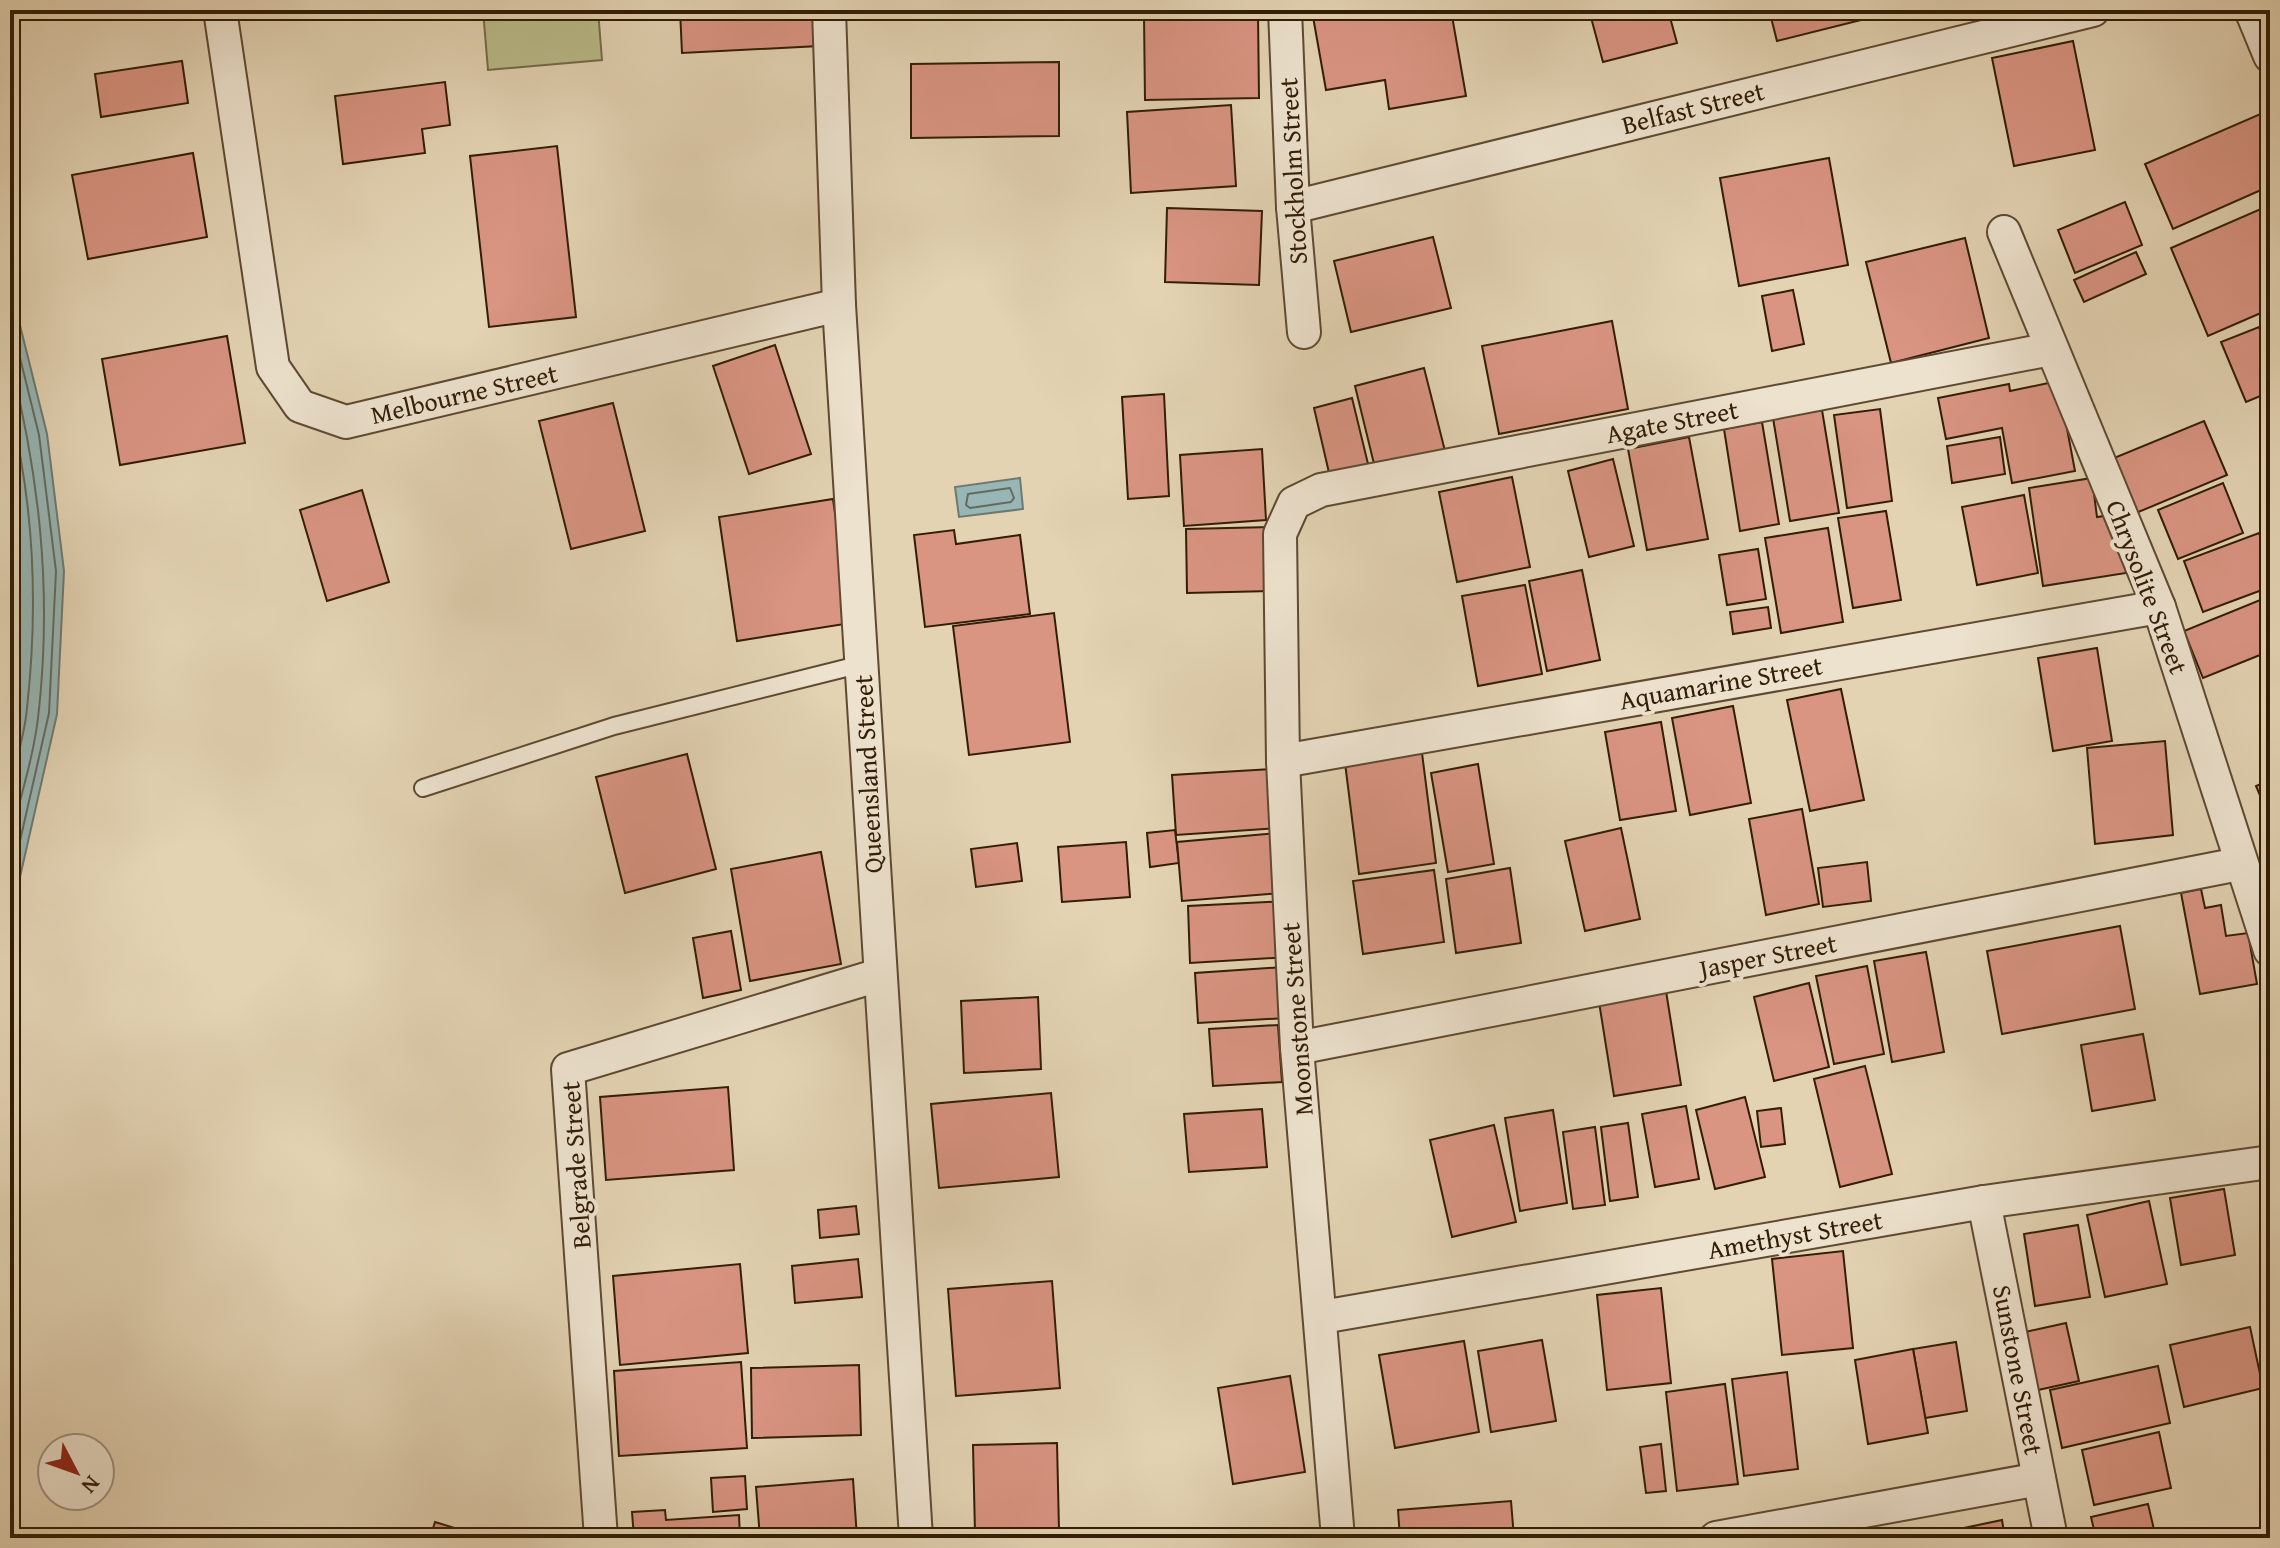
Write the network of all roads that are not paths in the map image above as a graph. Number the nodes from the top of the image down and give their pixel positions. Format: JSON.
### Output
{"nodes":[{"id":1,"x":220,"y":10,"type":"edge"},
{"id":2,"x":829,"y":10,"type":"edge"},
{"id":3,"x":1285,"y":10,"type":"edge"},
{"id":4,"x":2093,"y":10,"type":"edge"},
{"id":5,"x":2251,"y":10,"type":"edge"},
{"id":6,"x":2270,"y":56,"type":"edge"},
{"id":7,"x":1293,"y":207,"type":"junction"},
{"id":8,"x":2004,"y":232,"type":"dead end"},
{"id":9,"x":839,"y":305,"type":"junction"},
{"id":10,"x":1304,"y":332,"type":"dead end"},
{"id":11,"x":2051,"y":349,"type":"junction"},
{"id":12,"x":1294,"y":503,"type":"joint"},
{"id":13,"x":2159,"y":607,"type":"junction"},
{"id":14,"x":862,"y":664,"type":"junction"},
{"id":15,"x":1283,"y":761,"type":"junction"},
{"id":16,"x":423,"y":788,"type":"dead end"},
{"id":17,"x":2239,"y":864,"type":"junction"},
{"id":18,"x":2270,"y":950,"type":"edge"},
{"id":19,"x":879,"y":975,"type":"junction"},
{"id":20,"x":1297,"y":1048,"type":"junction"},
{"id":21,"x":2270,"y":1162,"type":"edge"},
{"id":22,"x":1984,"y":1202,"type":"junction"},
{"id":23,"x":1322,"y":1317,"type":"junction"},
{"id":24,"x":2039,"y":1479,"type":"junction"},
{"id":25,"x":601,"y":1538,"type":"edge"},
{"id":26,"x":916,"y":1538,"type":"edge"},
{"id":27,"x":1338,"y":1538,"type":"edge"},
{"id":28,"x":1716,"y":1538,"type":"edge"},
{"id":29,"x":2051,"y":1538,"type":"edge"}],
"edges":[{"from":1,"to":9,"type":"street","name":"Melbourne Street"},
{"from":2,"to":9,"type":"street","name":"Queensland Street"},
{"from":3,"to":7,"type":"street","name":"Stockholm Street"},
{"from":4,"to":7,"type":"street","name":"Belfast Street"},
{"from":5,"to":6,"type":"street"},
{"from":7,"to":10,"type":"street","name":"Stockholm Street"},
{"from":8,"to":11,"type":"street","name":"Chrysolite Street"},
{"from":9,"to":14,"type":"street","name":"Queensland Street"},
{"from":11,"to":12,"type":"street","name":"Agate Street"},
{"from":11,"to":13,"type":"street","name":"Chrysolite Street"},
{"from":12,"to":15,"type":"street","name":"Moonstone Street"},
{"from":13,"to":15,"type":"street","name":"Aquamarine Street"},
{"from":13,"to":17,"type":"street","name":"Chrysolite Street"},
{"from":14,"to":16,"type":"lane"},
{"from":14,"to":19,"type":"street","name":"Queensland Street"},
{"from":15,"to":20,"type":"street","name":"Moonstone Street"},
{"from":17,"to":18,"type":"street","name":"Chrysolite Street"},
{"from":17,"to":20,"type":"street","name":"Jasper Street"},
{"from":19,"to":25,"type":"street","name":"Belgrade Street"},
{"from":19,"to":26,"type":"street","name":"Queensland Street"},
{"from":20,"to":23,"type":"street","name":"Moonstone Street"},
{"from":21,"to":22,"type":"street","name":"Amethyst Street"},
{"from":22,"to":23,"type":"street","name":"Amethyst Street"},
{"from":22,"to":24,"type":"street","name":"Sunstone Street"},
{"from":23,"to":27,"type":"street","name":"Moonstone Street"},
{"from":24,"to":28,"type":"street"},
{"from":24,"to":29,"type":"street","name":"Sunstone Street"}]}
